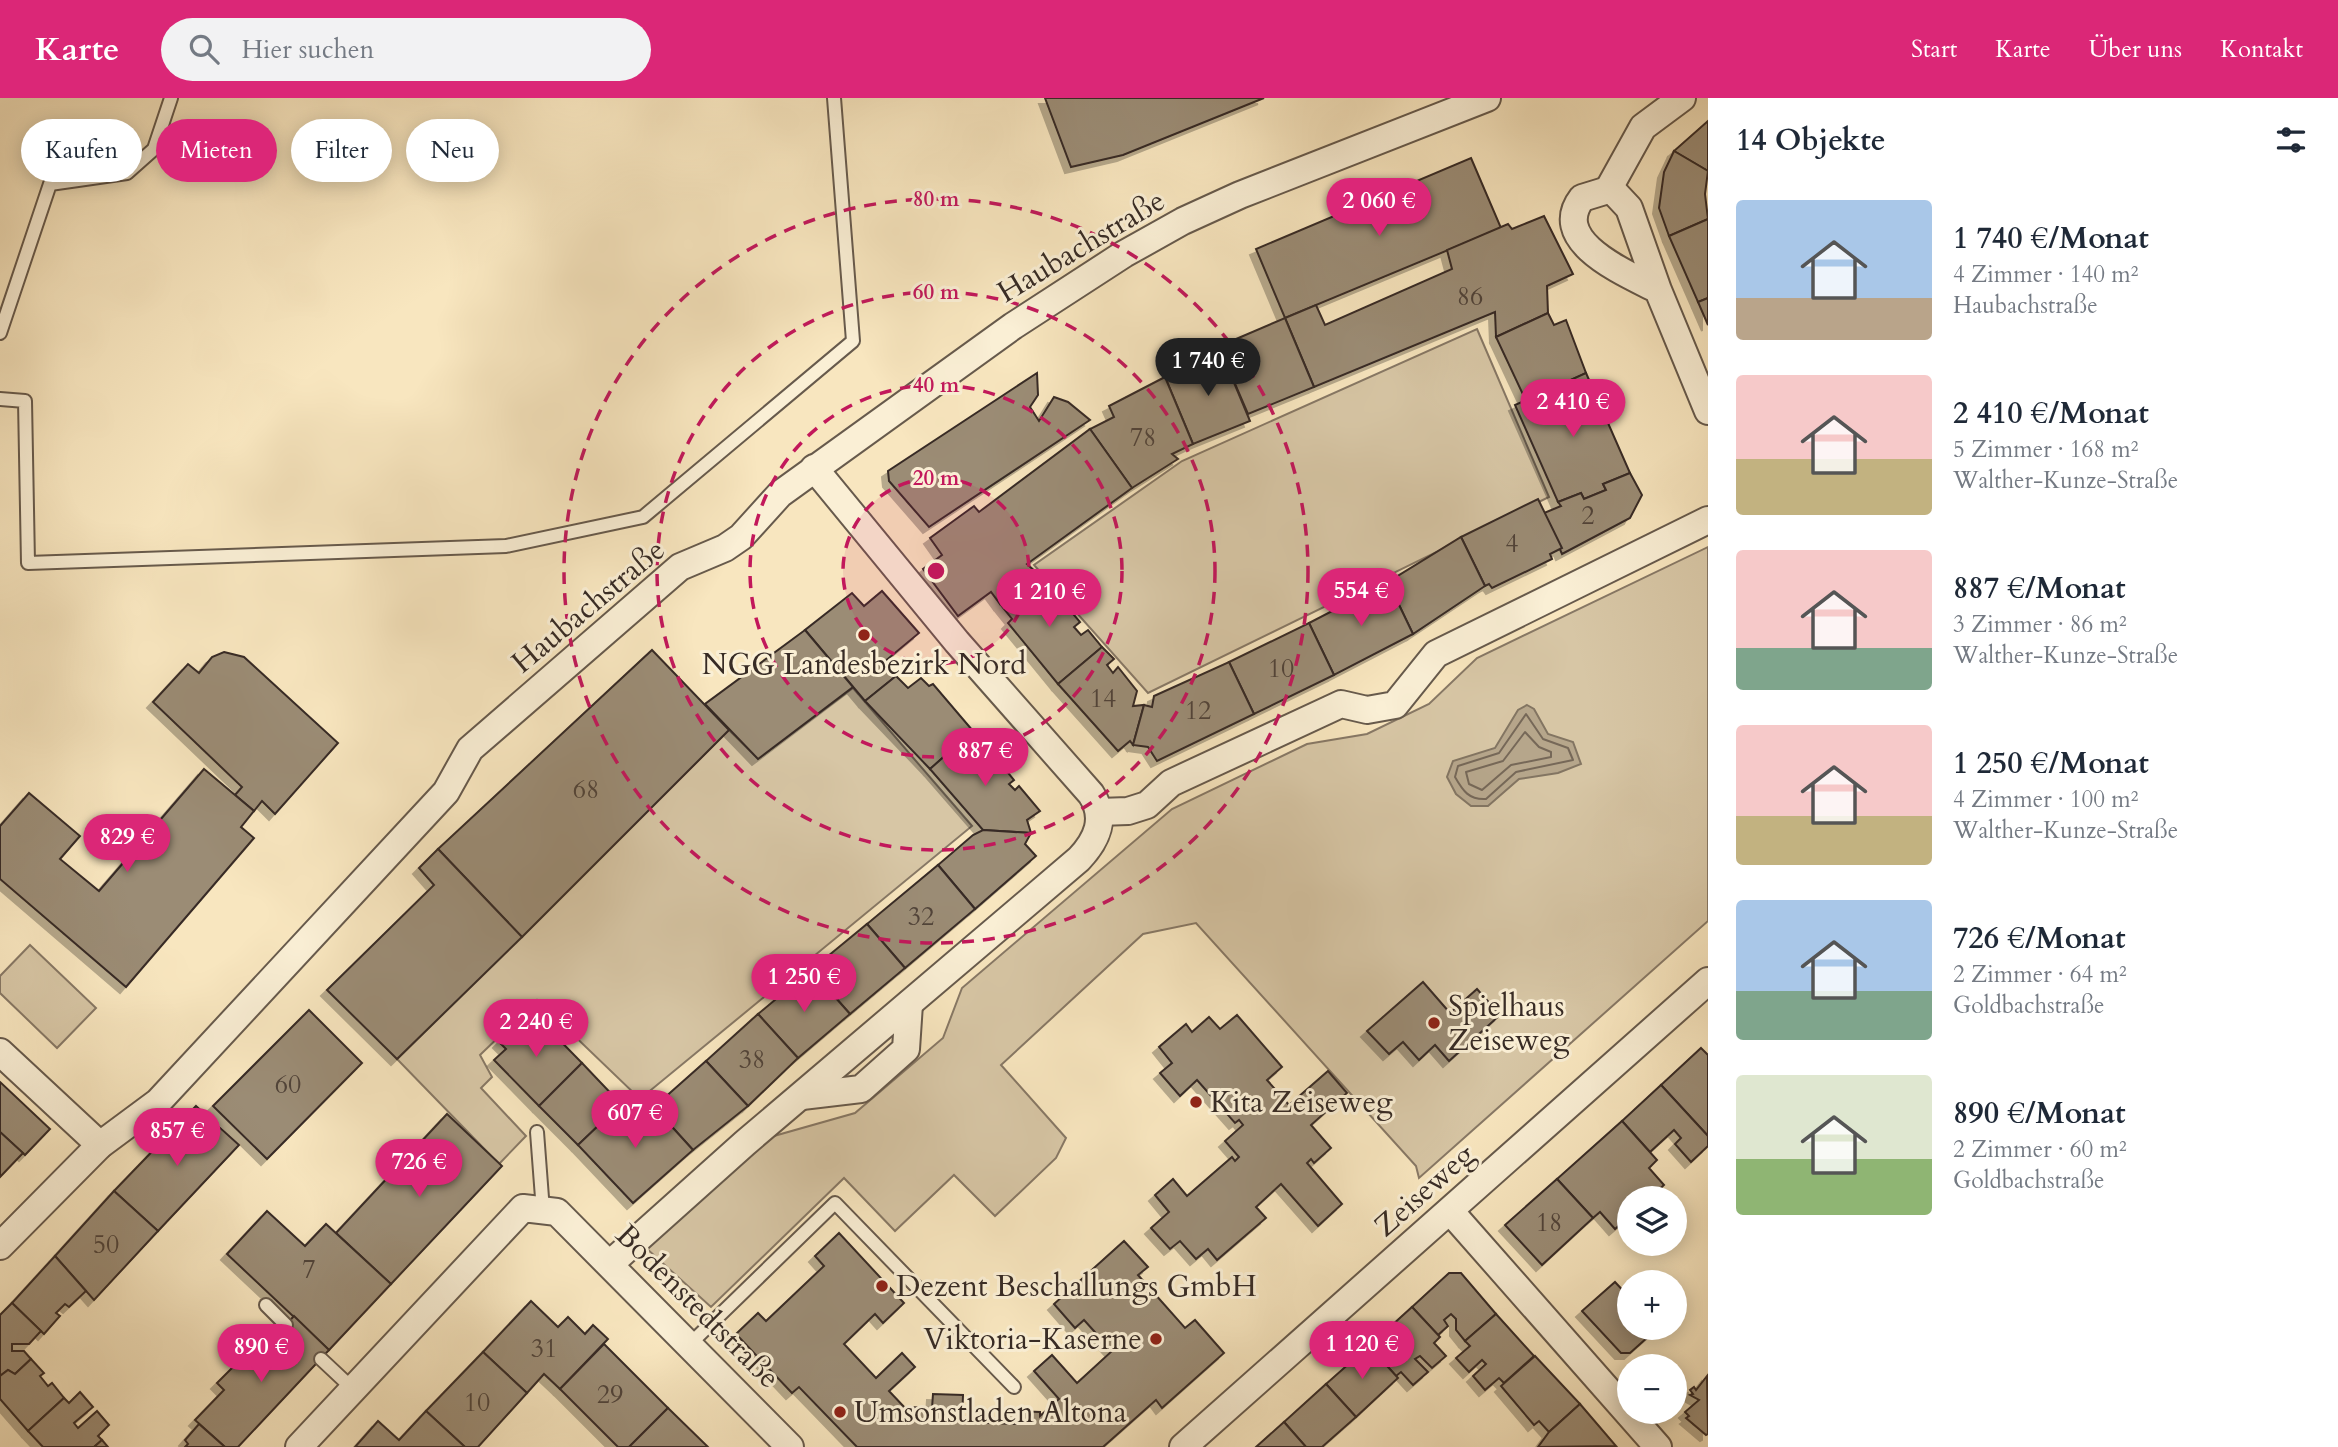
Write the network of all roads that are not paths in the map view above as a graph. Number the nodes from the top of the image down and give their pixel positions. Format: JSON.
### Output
{"nodes":[{"id":1,"x":171,"y":98,"type":"edge"},
{"id":2,"x":834,"y":98,"type":"edge"},
{"id":3,"x":1487,"y":98,"type":"edge"},
{"id":4,"x":1682,"y":98,"type":"edge"},
{"id":5,"x":1608,"y":190,"type":"junction"},
{"id":6,"x":1658,"y":290,"type":"junction"},
{"id":7,"x":0,"y":333,"type":"edge"},
{"id":8,"x":0,"y":399,"type":"edge"},
{"id":9,"x":1708,"y":411,"type":"edge"},
{"id":10,"x":814,"y":468,"type":"junction"},
{"id":11,"x":1708,"y":520,"type":"edge"},
{"id":12,"x":1100,"y":812,"type":"junction"},
{"id":13,"x":1708,"y":981,"type":"edge"},
{"id":14,"x":0,"y":1052,"type":"edge"},
{"id":15,"x":537,"y":1132,"type":"dead end"},
{"id":16,"x":100,"y":1146,"type":"junction"},
{"id":17,"x":550,"y":1211,"type":"junction"},
{"id":18,"x":1450,"y":1211,"type":"junction"},
{"id":19,"x":0,"y":1246,"type":"edge"},
{"id":20,"x":611,"y":1264,"type":"junction"},
{"id":21,"x":266,"y":1305,"type":"dead end"},
{"id":22,"x":286,"y":1325,"type":"dead end"},
{"id":23,"x":690,"y":1344,"type":"junction"},
{"id":24,"x":321,"y":1359,"type":"dead end"},
{"id":25,"x":1014,"y":1387,"type":"dead end"},
{"id":26,"x":354,"y":1389,"type":"junction"},
{"id":27,"x":299,"y":1447,"type":"edge"},
{"id":28,"x":790,"y":1447,"type":"edge"},
{"id":29,"x":1183,"y":1447,"type":"edge"},
{"id":30,"x":1658,"y":1447,"type":"edge"}],
"edges":[{"from":1,"to":7,"type":"lane"},
{"from":2,"to":8,"type":"lane"},
{"from":3,"to":10,"type":"street","name":"Haubachstraße"},
{"from":4,"to":5,"type":"street"},
{"from":5,"to":6,"type":"street"},
{"from":5,"to":6,"type":"street"},
{"from":6,"to":9,"type":"street"},
{"from":10,"to":12,"type":"street"},
{"from":10,"to":16,"type":"street","name":"Haubachstraße"},
{"from":11,"to":12,"type":"street"},
{"from":12,"to":20,"type":"street"},
{"from":13,"to":18,"type":"street","name":"Zeiseweg"},
{"from":14,"to":16,"type":"street"},
{"from":15,"to":17,"type":"lane"},
{"from":16,"to":19,"type":"street","name":"Haubachstraße"},
{"from":17,"to":20,"type":"street","name":"Bodenstedtstraße"},
{"from":17,"to":26,"type":"street"},
{"from":18,"to":29,"type":"street","name":"Zeiseweg"},
{"from":18,"to":30,"type":"street"},
{"from":20,"to":23,"type":"street","name":"Bodenstedtstraße"},
{"from":21,"to":22,"type":"lane"},
{"from":23,"to":25,"type":"lane"},
{"from":23,"to":28,"type":"street","name":"Bodenstedtstraße"},
{"from":24,"to":26,"type":"lane"},
{"from":26,"to":27,"type":"street"}]}
